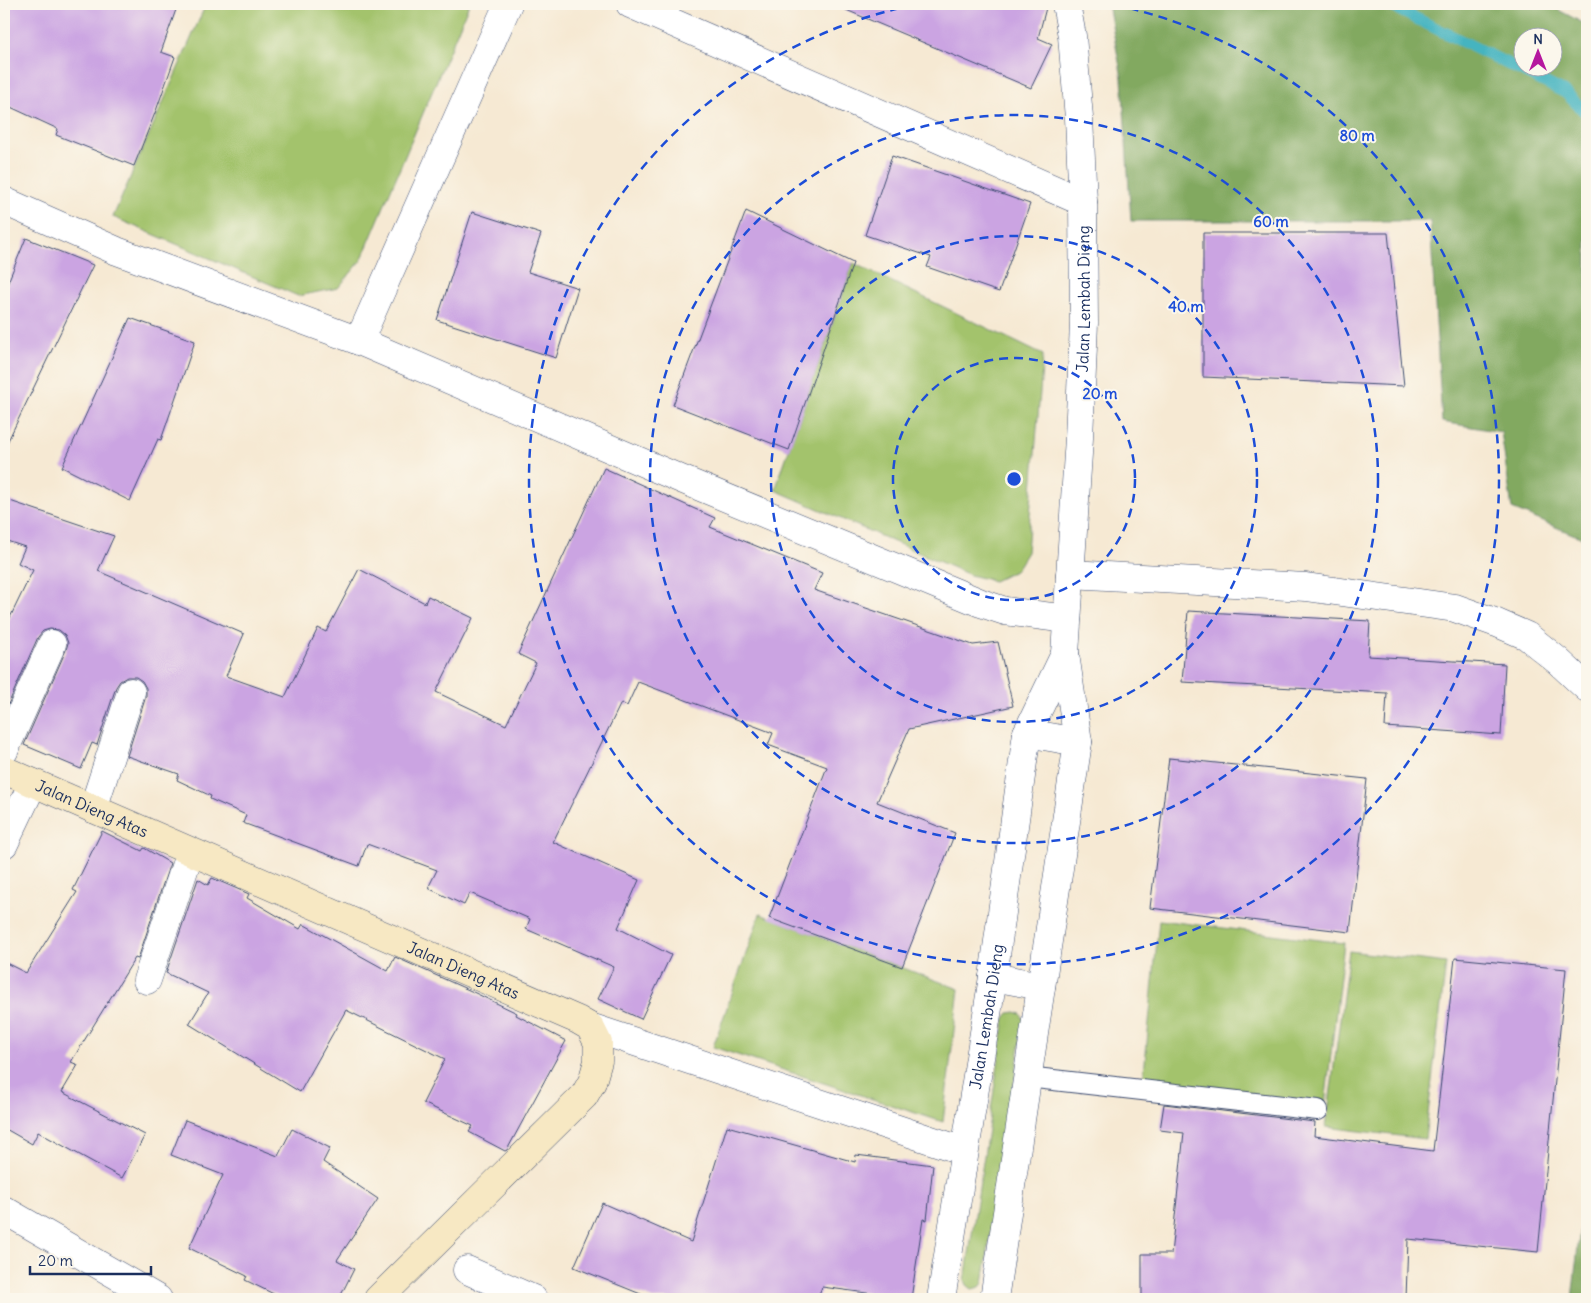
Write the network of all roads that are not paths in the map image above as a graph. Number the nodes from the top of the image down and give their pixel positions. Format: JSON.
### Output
{"nodes":[{"id":1,"x":508,"y":4,"type":"edge"},
{"id":2,"x":630,"y":4,"type":"edge"},
{"id":3,"x":1066,"y":4,"type":"edge"},
{"id":4,"x":4,"y":201,"type":"edge"},
{"id":5,"x":1083,"y":202,"type":"junction"},
{"id":6,"x":359,"y":341,"type":"junction"},
{"id":7,"x":1070,"y":574,"type":"junction"},
{"id":8,"x":1067,"y":620,"type":"junction"},
{"id":9,"x":52,"y":644,"type":"dead end"},
{"id":10,"x":1065,"y":654,"type":"junction"},
{"id":11,"x":1587,"y":688,"type":"edge"},
{"id":12,"x":131,"y":692,"type":"dead end"},
{"id":13,"x":1028,"y":734,"type":"junction"},
{"id":14,"x":1078,"y":742,"type":"junction"},
{"id":15,"x":4,"y":751,"type":"edge"},
{"id":16,"x":4,"y":770,"type":"edge"},
{"id":17,"x":33,"y":783,"type":"junction"},
{"id":18,"x":93,"y":808,"type":"junction"},
{"id":19,"x":4,"y":844,"type":"edge"},
{"id":20,"x":190,"y":852,"type":"junction"},
{"id":21,"x":993,"y":977,"type":"junction"},
{"id":22,"x":147,"y":980,"type":"dead end"},
{"id":23,"x":1041,"y":986,"type":"junction"},
{"id":24,"x":590,"y":1027,"type":"junction"},
{"id":25,"x":1028,"y":1077,"type":"junction"},
{"id":26,"x":1318,"y":1110,"type":"dead end"},
{"id":27,"x":964,"y":1150,"type":"junction"},
{"id":28,"x":4,"y":1210,"type":"edge"},
{"id":29,"x":467,"y":1270,"type":"dead end"},
{"id":30,"x":158,"y":1299,"type":"edge"},
{"id":31,"x":378,"y":1299,"type":"edge"},
{"id":32,"x":533,"y":1299,"type":"edge"},
{"id":33,"x":941,"y":1299,"type":"edge"},
{"id":34,"x":994,"y":1299,"type":"edge"}],
"edges":[{"from":1,"to":6,"type":"street"},
{"from":2,"to":5,"type":"street"},
{"from":3,"to":5,"type":"street","name":"Jalan Lembah Dieng"},
{"from":4,"to":6,"type":"street"},
{"from":5,"to":7,"type":"street","name":"Jalan Lembah Dieng"},
{"from":6,"to":8,"type":"street"},
{"from":7,"to":8,"type":"street","name":"Jalan Lembah Dieng"},
{"from":7,"to":11,"type":"street"},
{"from":8,"to":10,"type":"street","name":"Jalan Lembah Dieng"},
{"from":9,"to":15,"type":"street"},
{"from":10,"to":13,"type":"street","name":"Jalan Lembah Dieng"},
{"from":10,"to":14,"type":"street"},
{"from":12,"to":18,"type":"street"},
{"from":13,"to":14,"type":"street"},
{"from":13,"to":21,"type":"street","name":"Jalan Lembah Dieng"},
{"from":14,"to":23,"type":"street"},
{"from":16,"to":17,"type":"street","name":"Jalan Dieng Atas"},
{"from":17,"to":18,"type":"street","name":"Jalan Dieng Atas"},
{"from":17,"to":19,"type":"street"},
{"from":18,"to":20,"type":"street","name":"Jalan Dieng Atas"},
{"from":20,"to":22,"type":"street"},
{"from":20,"to":24,"type":"street","name":"Jalan Dieng Atas"},
{"from":21,"to":23,"type":"street"},
{"from":21,"to":27,"type":"street","name":"Jalan Lembah Dieng"},
{"from":23,"to":25,"type":"street"},
{"from":24,"to":27,"type":"street"},
{"from":24,"to":31,"type":"street"},
{"from":25,"to":26,"type":"lane"},
{"from":25,"to":34,"type":"street"},
{"from":27,"to":33,"type":"street","name":"Jalan Lembah Dieng"},
{"from":28,"to":30,"type":"street"},
{"from":29,"to":32,"type":"street"}]}
